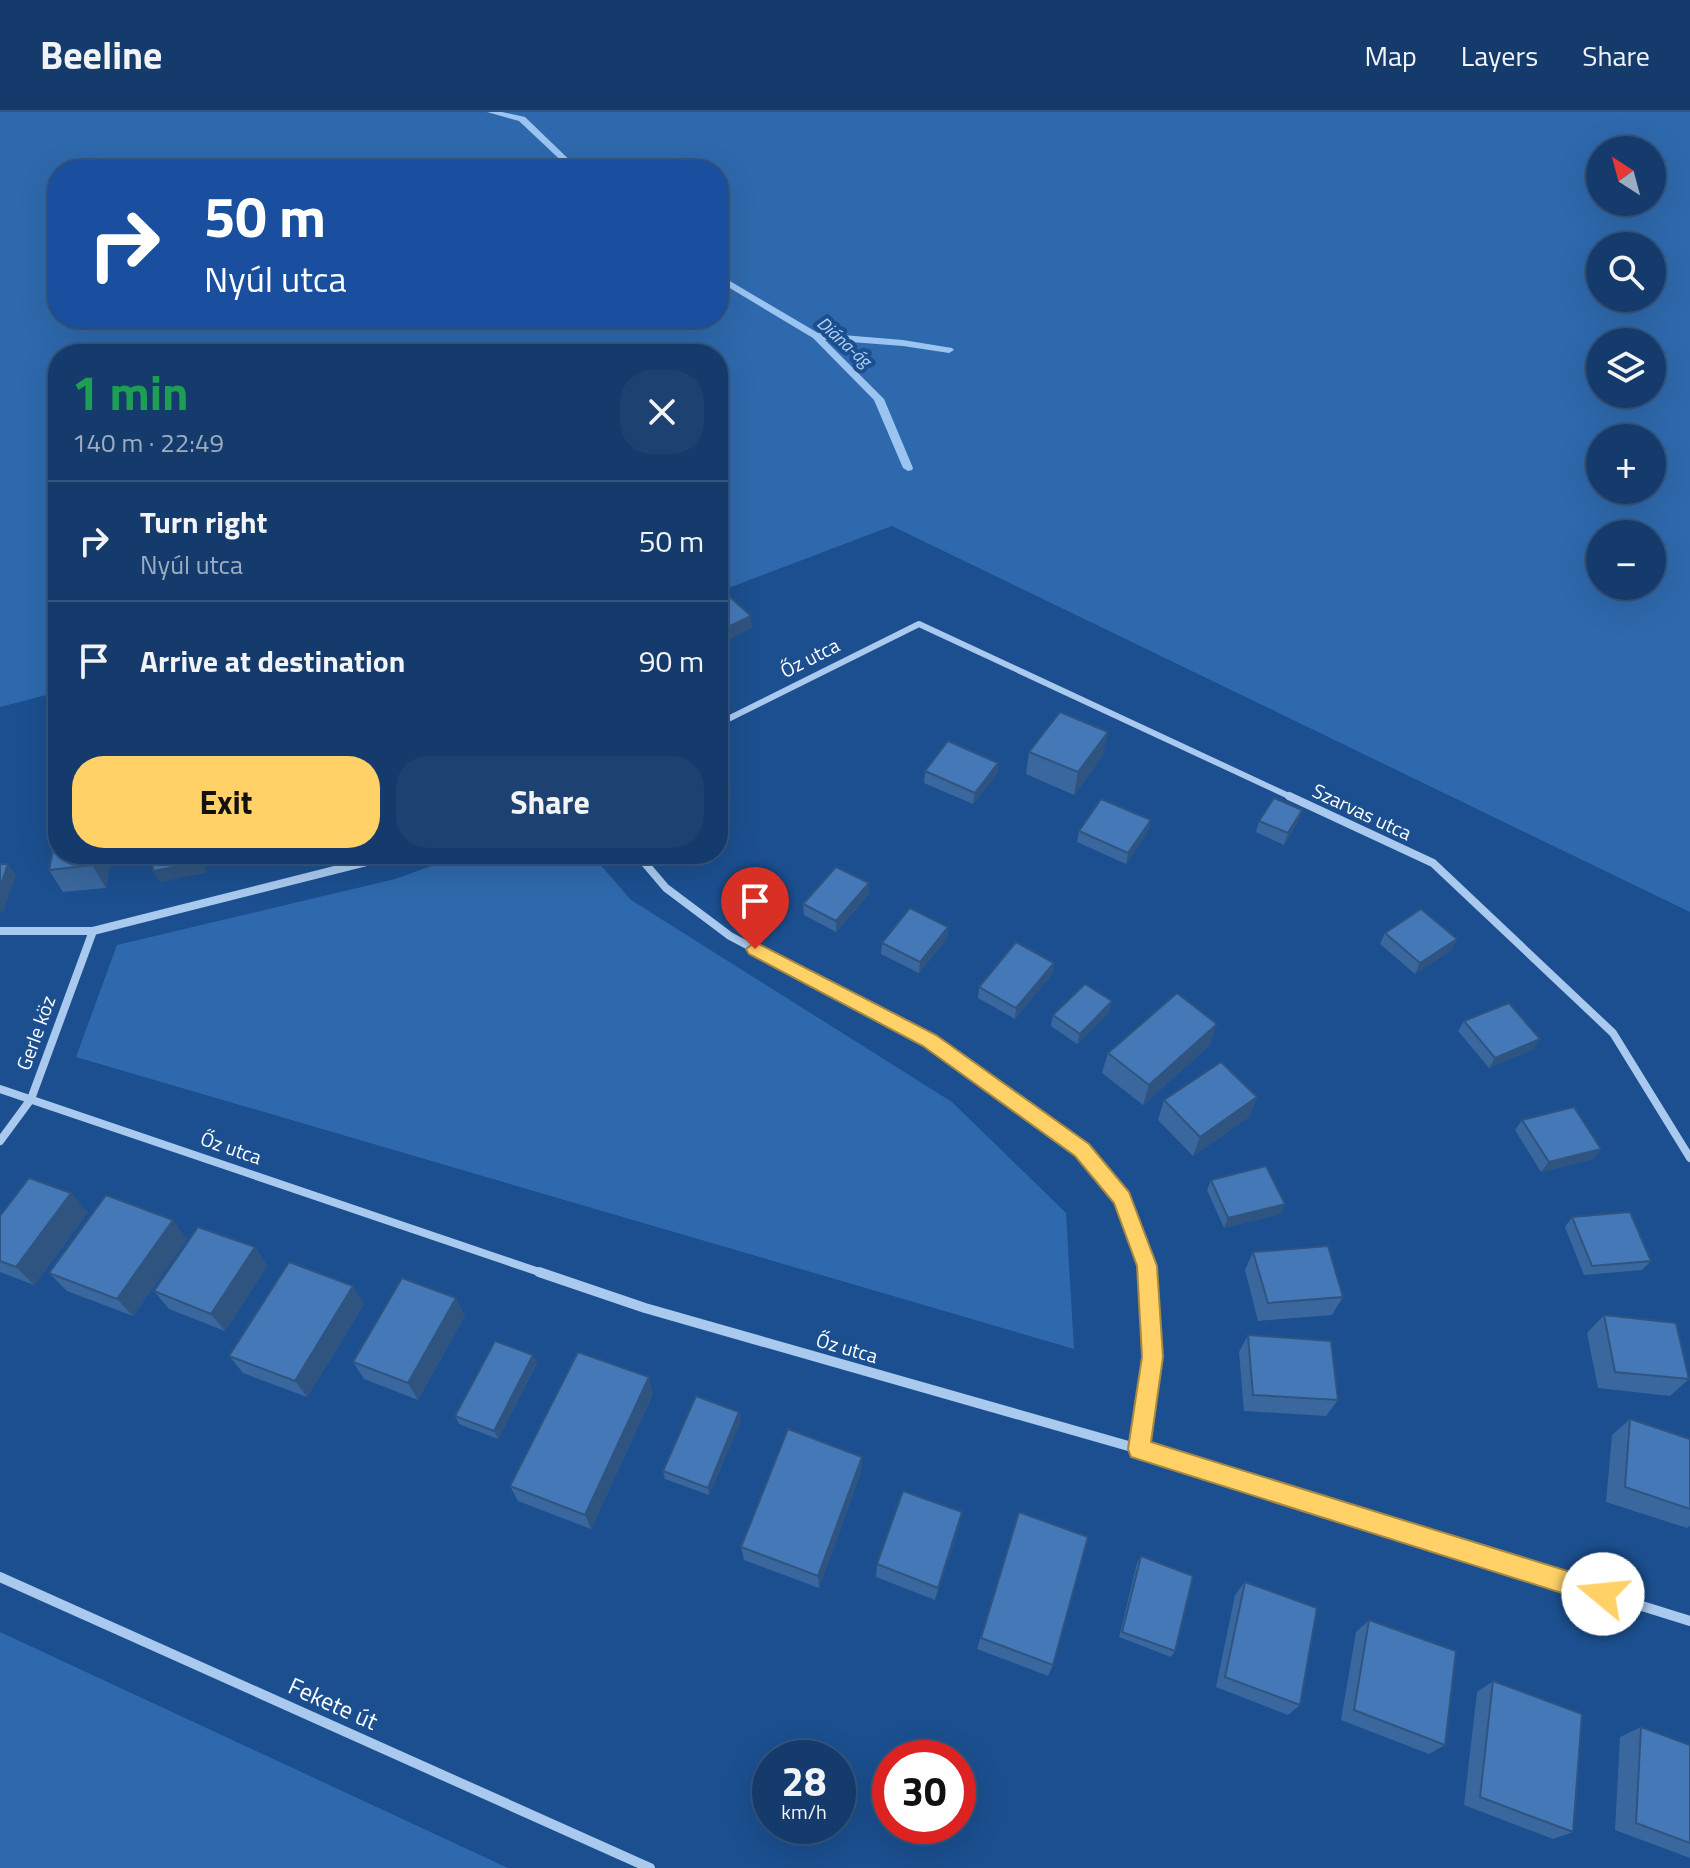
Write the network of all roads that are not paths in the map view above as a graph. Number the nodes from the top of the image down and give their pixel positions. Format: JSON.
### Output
{"nodes":[{"id":1,"x":919,"y":624,"type":"joint"},
{"id":2,"x":728,"y":719,"type":"edge"},
{"id":3,"x":358,"y":864,"type":"edge"},
{"id":4,"x":646,"y":864,"type":"edge"},
{"id":5,"x":0,"y":931,"type":"edge"},
{"id":6,"x":93,"y":931,"type":"junction"},
{"id":7,"x":0,"y":1089,"type":"edge"},
{"id":8,"x":31,"y":1099,"type":"junction"},
{"id":9,"x":0,"y":1141,"type":"edge"},
{"id":10,"x":1690,"y":1158,"type":"edge"},
{"id":11,"x":1139,"y":1449,"type":"junction"},
{"id":12,"x":0,"y":1577,"type":"edge"},
{"id":13,"x":1690,"y":1621,"type":"edge"},
{"id":14,"x":650,"y":1868,"type":"edge"}],
"edges":[{"from":1,"to":2,"type":"street","name":"Őz utca"},
{"from":1,"to":10,"type":"street","name":"Szarvas utca"},
{"from":3,"to":6,"type":"street"},
{"from":4,"to":11,"type":"street"},
{"from":5,"to":6,"type":"street"},
{"from":6,"to":8,"type":"street","name":"Gerle köz"},
{"from":7,"to":8,"type":"street","name":"Őz utca"},
{"from":8,"to":9,"type":"street","name":"Gerle köz"},
{"from":8,"to":11,"type":"street","name":"Őz utca"},
{"from":11,"to":13,"type":"street","name":"Őz utca"},
{"from":12,"to":14,"type":"street","name":"Fekete út"}]}
